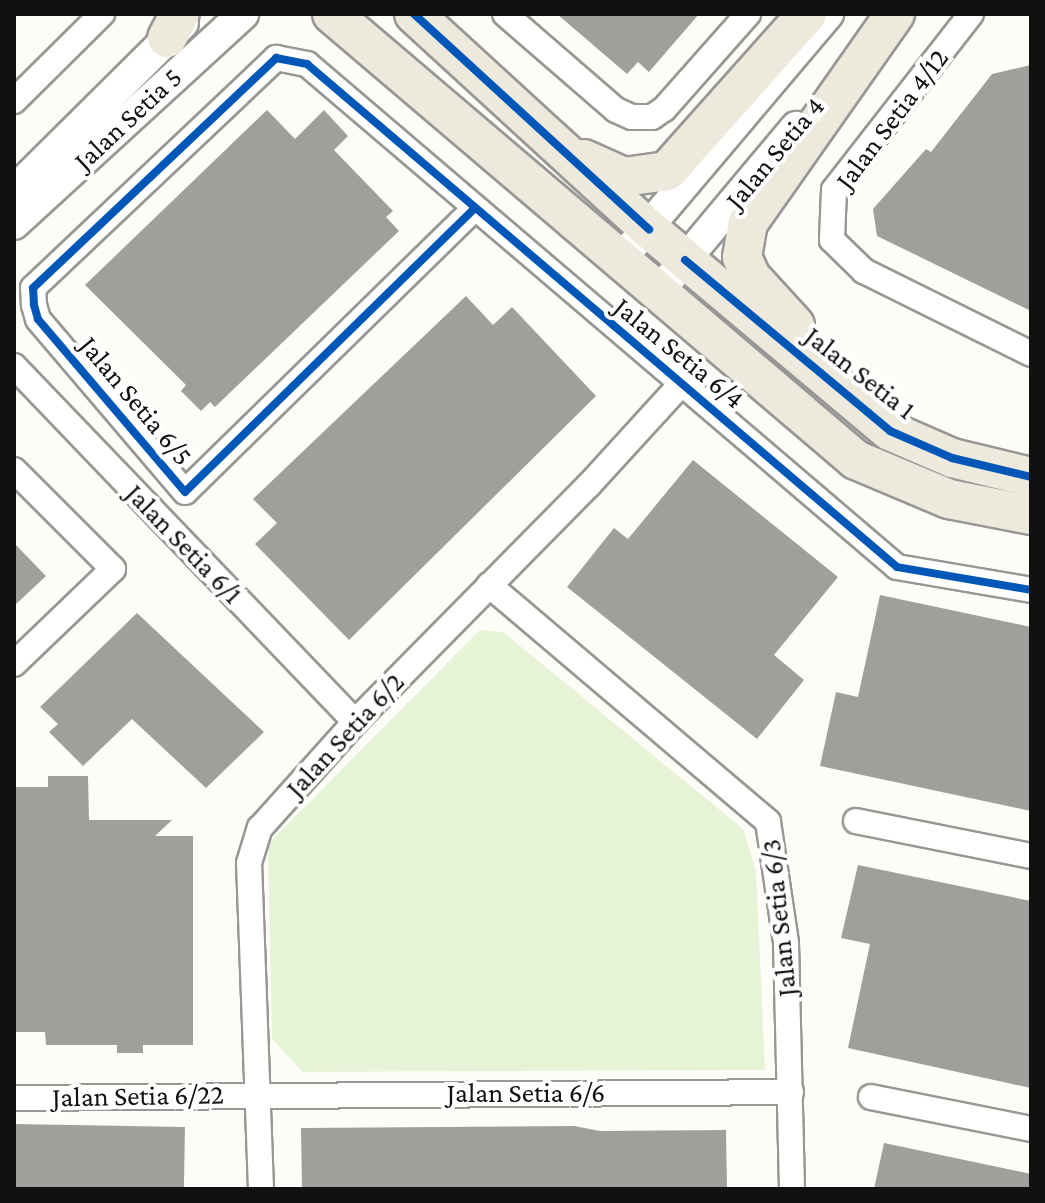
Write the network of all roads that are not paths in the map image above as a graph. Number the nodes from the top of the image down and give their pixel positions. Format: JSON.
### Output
{"nodes":[{"id":1,"x":102,"y":14,"type":"edge"},
{"id":2,"x":243,"y":14,"type":"edge"},
{"id":3,"x":332,"y":14,"type":"edge"},
{"id":4,"x":505,"y":14,"type":"edge"},
{"id":5,"x":748,"y":14,"type":"edge"},
{"id":6,"x":807,"y":14,"type":"edge"},
{"id":7,"x":828,"y":14,"type":"edge"},
{"id":8,"x":893,"y":14,"type":"edge"},
{"id":9,"x":971,"y":14,"type":"edge"},
{"id":10,"x":180,"y":22,"type":"edge"},
{"id":11,"x":423,"y":22,"type":"edge"},
{"id":12,"x":290,"y":60,"type":"joint"},
{"id":13,"x":14,"y":101,"type":"edge"},
{"id":14,"x":14,"y":191,"type":"edge"},
{"id":15,"x":474,"y":209,"type":"junction"},
{"id":16,"x":14,"y":224,"type":"edge"},
{"id":17,"x":649,"y":229,"type":"junction"},
{"id":18,"x":621,"y":259,"type":"junction"},
{"id":19,"x":685,"y":260,"type":"junction"},
{"id":20,"x":659,"y":291,"type":"junction"},
{"id":21,"x":1031,"y":354,"type":"edge"},
{"id":22,"x":14,"y":366,"type":"edge"},
{"id":23,"x":683,"y":382,"type":"junction"},
{"id":24,"x":890,"y":431,"type":"junction"},
{"id":25,"x":1031,"y":459,"type":"edge"},
{"id":26,"x":984,"y":466,"type":"junction"},
{"id":27,"x":14,"y":470,"type":"edge"},
{"id":28,"x":1031,"y":477,"type":"edge"},
{"id":29,"x":1031,"y":515,"type":"edge"},
{"id":30,"x":489,"y":585,"type":"junction"},
{"id":31,"x":1031,"y":590,"type":"edge"},
{"id":32,"x":14,"y":664,"type":"edge"},
{"id":33,"x":355,"y":722,"type":"junction"},
{"id":34,"x":856,"y":821,"type":"dead end"},
{"id":35,"x":1031,"y":856,"type":"edge"},
{"id":36,"x":791,"y":1092,"type":"junction"},
{"id":37,"x":261,"y":1095,"type":"junction"},
{"id":38,"x":871,"y":1097,"type":"dead end"},
{"id":39,"x":14,"y":1098,"type":"edge"},
{"id":40,"x":1031,"y":1129,"type":"edge"},
{"id":41,"x":261,"y":1189,"type":"edge"},
{"id":42,"x":792,"y":1189,"type":"edge"}],
"edges":[{"from":1,"to":13,"type":"street"},
{"from":2,"to":16,"type":"street","name":"Jalan Setia 5"},
{"from":3,"to":18,"type":"main road"},
{"from":4,"to":5,"type":"street"},
{"from":6,"to":11,"type":"main road"},
{"from":7,"to":17,"type":"street","name":"Jalan Setia 4"},
{"from":8,"to":19,"type":"street","name":"Jalan Setia 4"},
{"from":8,"to":24,"type":"main road"},
{"from":9,"to":21,"type":"street","name":"Jalan Setia 4/12"},
{"from":10,"to":14,"type":"street","name":"Jalan Setia 5"},
{"from":11,"to":17,"type":"main road","name":"Jalan Setia 1"},
{"from":12,"to":15,"type":"street","name":"Jalan Setia 6/4"},
{"from":12,"to":15,"type":"street","name":"Jalan Setia 6/5"},
{"from":15,"to":23,"type":"street","name":"Jalan Setia 6/4"},
{"from":17,"to":18,"type":"street","name":"Jalan Setia 4"},
{"from":17,"to":19,"type":"main road","name":"Jalan Setia 1"},
{"from":18,"to":20,"type":"main road"},
{"from":19,"to":20,"type":"street","name":"Jalan Setia 4"},
{"from":19,"to":24,"type":"main road","name":"Jalan Setia 1"},
{"from":20,"to":29,"type":"main road"},
{"from":22,"to":33,"type":"street","name":"Jalan Setia 6/1"},
{"from":23,"to":30,"type":"street","name":"Jalan Setia 6/2"},
{"from":23,"to":31,"type":"street","name":"Jalan Setia 6/4"},
{"from":24,"to":26,"type":"main road","name":"Jalan Setia 1"},
{"from":25,"to":26,"type":"street"},
{"from":26,"to":28,"type":"main road","name":"Jalan Setia 1"},
{"from":27,"to":32,"type":"street"},
{"from":30,"to":33,"type":"street","name":"Jalan Setia 6/2"},
{"from":30,"to":36,"type":"street","name":"Jalan Setia 6/3"},
{"from":33,"to":37,"type":"street","name":"Jalan Setia 6/2"},
{"from":34,"to":35,"type":"street"},
{"from":36,"to":37,"type":"street","name":"Jalan Setia 6/6"},
{"from":36,"to":42,"type":"street","name":"Jalan Setia 6/3"},
{"from":37,"to":39,"type":"street","name":"Jalan Setia 6/22"},
{"from":37,"to":41,"type":"street","name":"Jalan Setia 6/2"},
{"from":38,"to":40,"type":"street"}]}
